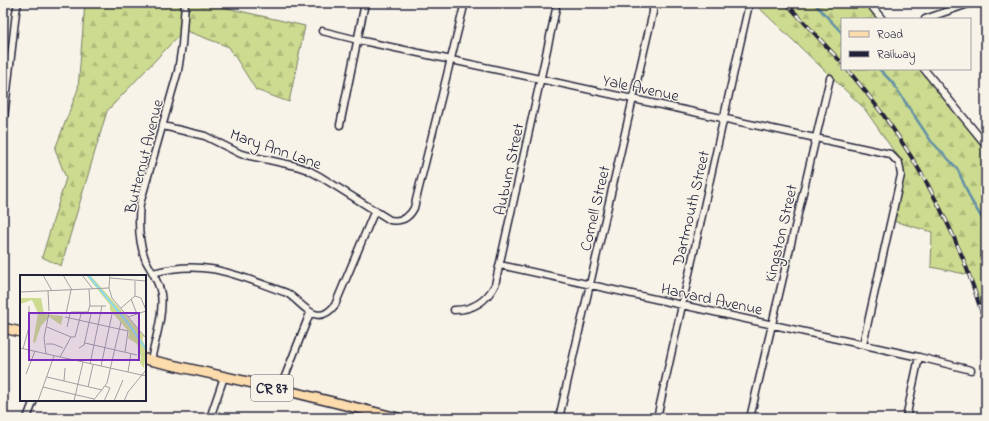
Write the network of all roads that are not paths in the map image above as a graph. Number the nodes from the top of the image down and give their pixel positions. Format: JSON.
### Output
{"nodes":[{"id":1,"x":18,"y":3,"type":"edge"},
{"id":2,"x":185,"y":3,"type":"edge"},
{"id":3,"x":366,"y":3,"type":"edge"},
{"id":4,"x":653,"y":3,"type":"edge"},
{"id":5,"x":869,"y":3,"type":"edge"},
{"id":6,"x":969,"y":3,"type":"edge"},
{"id":7,"x":749,"y":4,"type":"dead end"},
{"id":8,"x":464,"y":6,"type":"dead end"},
{"id":9,"x":556,"y":9,"type":"dead end"},
{"id":10,"x":881,"y":18,"type":"edge"},
{"id":11,"x":928,"y":18,"type":"edge"},
{"id":12,"x":322,"y":31,"type":"dead end"},
{"id":13,"x":358,"y":40,"type":"junction"},
{"id":14,"x":450,"y":60,"type":"junction"},
{"id":15,"x":925,"y":70,"type":"edge"},
{"id":16,"x":830,"y":78,"type":"dead end"},
{"id":17,"x":540,"y":79,"type":"junction"},
{"id":18,"x":633,"y":98,"type":"junction"},
{"id":19,"x":724,"y":118,"type":"junction"},
{"id":20,"x":340,"y":125,"type":"dead end"},
{"id":21,"x":163,"y":126,"type":"junction"},
{"id":22,"x":3,"y":128,"type":"edge"},
{"id":23,"x":815,"y":137,"type":"junction"},
{"id":24,"x":986,"y":145,"type":"edge"},
{"id":25,"x":375,"y":210,"type":"junction"},
{"id":26,"x":500,"y":265,"type":"junction"},
{"id":27,"x":153,"y":273,"type":"junction"},
{"id":28,"x":590,"y":284,"type":"junction"},
{"id":29,"x":682,"y":304,"type":"junction"},
{"id":30,"x":454,"y":310,"type":"dead end"},
{"id":31,"x":310,"y":313,"type":"junction"},
{"id":32,"x":772,"y":324,"type":"junction"},
{"id":33,"x":3,"y":328,"type":"edge"},
{"id":34,"x":20,"y":332,"type":"edge"},
{"id":35,"x":863,"y":344,"type":"junction"},
{"id":36,"x":918,"y":358,"type":"junction"},
{"id":37,"x":148,"y":360,"type":"edge"},
{"id":38,"x":971,"y":370,"type":"dead end"},
{"id":39,"x":224,"y":377,"type":"junction"},
{"id":40,"x":280,"y":390,"type":"junction"},
{"id":41,"x":34,"y":401,"type":"edge"},
{"id":42,"x":27,"y":418,"type":"edge"},
{"id":43,"x":210,"y":418,"type":"edge"},
{"id":44,"x":398,"y":418,"type":"edge"},
{"id":45,"x":559,"y":418,"type":"edge"},
{"id":46,"x":656,"y":418,"type":"edge"},
{"id":47,"x":750,"y":418,"type":"edge"},
{"id":48,"x":906,"y":418,"type":"edge"}],
"edges":[{"from":1,"to":22,"type":"street"},
{"from":2,"to":21,"type":"street","name":"Butternut Avenue"},
{"from":3,"to":13,"type":"street"},
{"from":4,"to":18,"type":"street","name":"Cornell Street"},
{"from":5,"to":10,"type":"street"},
{"from":6,"to":11,"type":"street"},
{"from":7,"to":19,"type":"street","name":"Dartmouth Street"},
{"from":8,"to":14,"type":"street","name":"Mary Ann Lane"},
{"from":9,"to":17,"type":"street","name":"Auburn Street"},
{"from":12,"to":13,"type":"street","name":"Yale Avenue"},
{"from":13,"to":14,"type":"street","name":"Yale Avenue"},
{"from":13,"to":20,"type":"street"},
{"from":14,"to":17,"type":"street","name":"Yale Avenue"},
{"from":14,"to":25,"type":"street","name":"Mary Ann Lane"},
{"from":15,"to":24,"type":"street"},
{"from":16,"to":23,"type":"street","name":"Kingston Street"},
{"from":17,"to":18,"type":"street","name":"Yale Avenue"},
{"from":17,"to":26,"type":"street","name":"Auburn Street"},
{"from":18,"to":19,"type":"street","name":"Yale Avenue"},
{"from":18,"to":28,"type":"street","name":"Cornell Street"},
{"from":19,"to":23,"type":"street","name":"Yale Avenue"},
{"from":19,"to":29,"type":"street","name":"Dartmouth Street"},
{"from":21,"to":25,"type":"street","name":"Mary Ann Lane"},
{"from":21,"to":27,"type":"street","name":"Butternut Avenue"},
{"from":23,"to":32,"type":"street","name":"Kingston Street"},
{"from":23,"to":35,"type":"street","name":"Yale Avenue"},
{"from":25,"to":31,"type":"street"},
{"from":26,"to":28,"type":"street","name":"Harvard Avenue"},
{"from":26,"to":30,"type":"street","name":"Auburn Street"},
{"from":27,"to":31,"type":"street"},
{"from":27,"to":37,"type":"street","name":"Butternut Avenue"},
{"from":28,"to":29,"type":"street","name":"Harvard Avenue"},
{"from":28,"to":45,"type":"street","name":"Cornell Street"},
{"from":29,"to":32,"type":"street","name":"Harvard Avenue"},
{"from":29,"to":46,"type":"street","name":"Dartmouth Street"},
{"from":31,"to":40,"type":"street"},
{"from":32,"to":35,"type":"street","name":"Harvard Avenue"},
{"from":32,"to":47,"type":"street","name":"Kingston Street"},
{"from":33,"to":34,"type":"main road"},
{"from":35,"to":36,"type":"street","name":"Harvard Avenue"},
{"from":36,"to":38,"type":"street","name":"Harvard Avenue"},
{"from":36,"to":48,"type":"street"},
{"from":37,"to":39,"type":"main road","number":"CR 87"},
{"from":39,"to":40,"type":"main road","number":"CR 87"},
{"from":39,"to":43,"type":"street"},
{"from":40,"to":44,"type":"main road","number":"CR 87"},
{"from":41,"to":42,"type":"street"}]}
